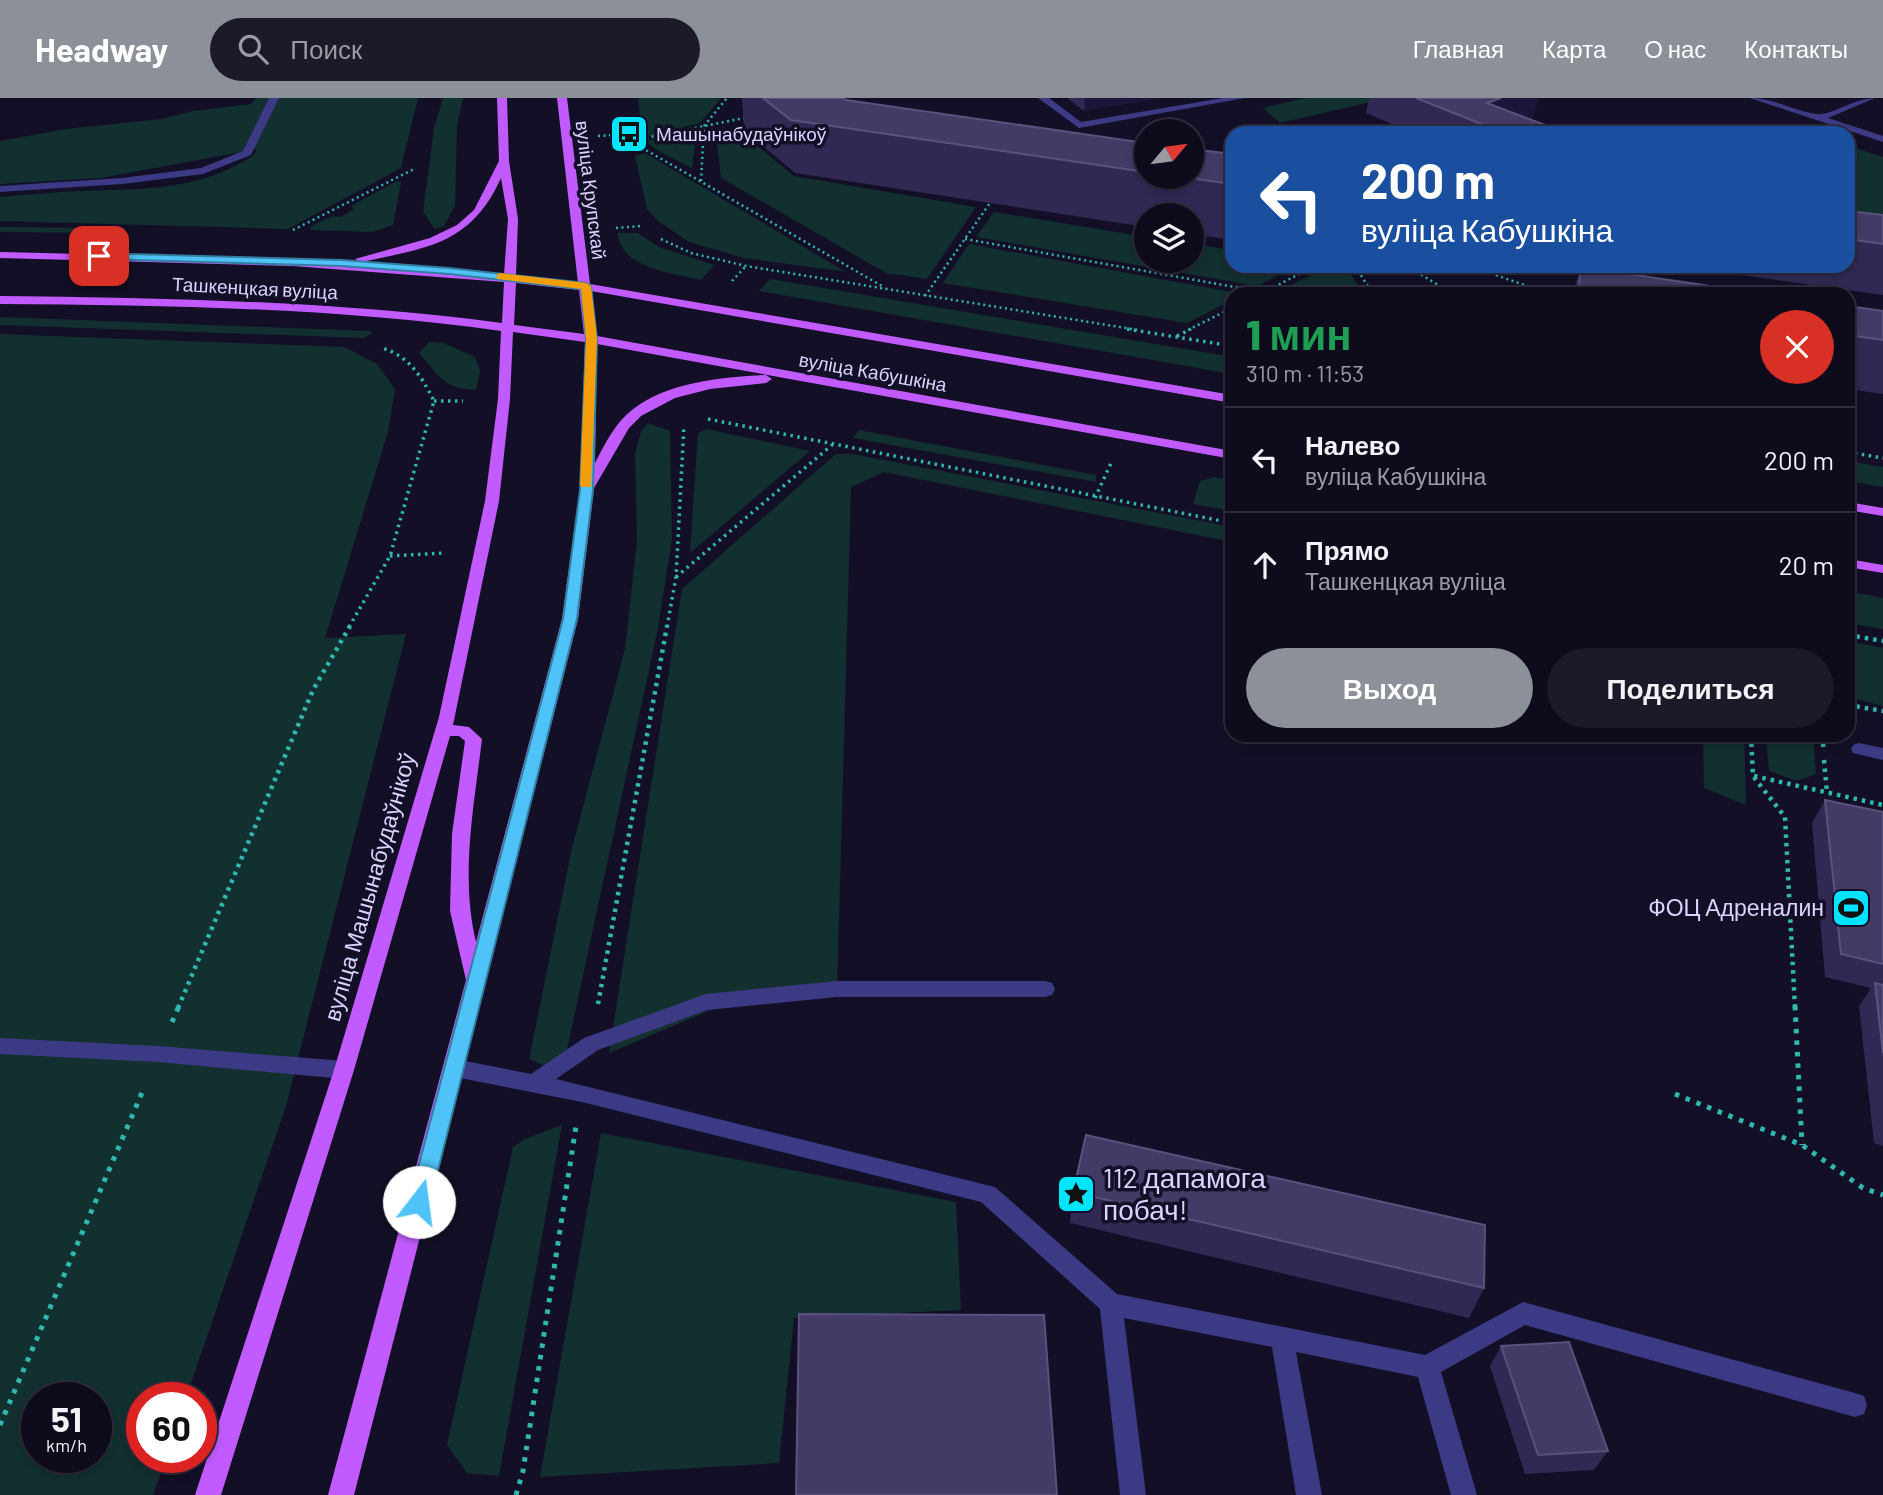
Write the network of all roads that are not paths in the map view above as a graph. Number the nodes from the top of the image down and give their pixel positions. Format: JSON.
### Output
{"nodes":[{"id":1,"x":274,"y":98,"type":"edge"},
{"id":2,"x":502,"y":98,"type":"edge"},
{"id":3,"x":562,"y":98,"type":"edge"},
{"id":4,"x":1043,"y":98,"type":"edge"},
{"id":5,"x":1240,"y":98,"type":"edge"},
{"id":6,"x":1755,"y":98,"type":"edge"},
{"id":7,"x":1870,"y":98,"type":"edge"},
{"id":8,"x":1817,"y":119,"type":"junction"},
{"id":9,"x":1840,"y":126,"type":"edge"},
{"id":10,"x":1855,"y":131,"type":"edge"},
{"id":11,"x":1883,"y":139,"type":"edge"},
{"id":12,"x":504,"y":161,"type":"junction"},
{"id":13,"x":0,"y":189,"type":"edge"},
{"id":14,"x":0,"y":256,"type":"edge"},
{"id":15,"x":341,"y":263,"type":"junction"},
{"id":16,"x":512,"y":278,"type":"junction"},
{"id":17,"x":586,"y":286,"type":"junction"},
{"id":18,"x":0,"y":300,"type":"edge"},
{"id":19,"x":507,"y":329,"type":"junction"},
{"id":20,"x":591,"y":339,"type":"junction"},
{"id":21,"x":796,"y":378,"type":"junction"},
{"id":22,"x":1225,"y":398,"type":"edge"},
{"id":23,"x":1225,"y":454,"type":"edge"},
{"id":24,"x":587,"y":490,"type":"junction"},
{"id":25,"x":1855,"y":507,"type":"edge"},
{"id":26,"x":1883,"y":512,"type":"edge"},
{"id":27,"x":1855,"y":564,"type":"edge"},
{"id":28,"x":1883,"y":569,"type":"edge"},
{"id":29,"x":443,"y":730,"type":"junction"},
{"id":30,"x":1859,"y":749,"type":"dead end"},
{"id":31,"x":1883,"y":754,"type":"edge"},
{"id":32,"x":476,"y":986,"type":"junction"},
{"id":33,"x":1045,"y":989,"type":"dead end"},
{"id":34,"x":0,"y":1046,"type":"edge"},
{"id":35,"x":455,"y":1069,"type":"junction"},
{"id":36,"x":344,"y":1070,"type":"junction"},
{"id":37,"x":534,"y":1083,"type":"junction"},
{"id":38,"x":1111,"y":1304,"type":"junction"},
{"id":39,"x":1282,"y":1338,"type":"junction"},
{"id":40,"x":1427,"y":1367,"type":"junction"},
{"id":41,"x":1855,"y":1405,"type":"dead end"},
{"id":42,"x":208,"y":1495,"type":"edge"},
{"id":43,"x":341,"y":1495,"type":"edge"},
{"id":44,"x":1133,"y":1495,"type":"edge"},
{"id":45,"x":1310,"y":1495,"type":"edge"},
{"id":46,"x":1464,"y":1495,"type":"edge"}],
"edges":[{"from":1,"to":13,"type":"lane"},
{"from":2,"to":12,"type":"main road"},
{"from":3,"to":17,"type":"main road","name":"вуліца Крупскай"},
{"from":4,"to":5,"type":"lane"},
{"from":6,"to":8,"type":"lane"},
{"from":7,"to":8,"type":"lane"},
{"from":8,"to":9,"type":"lane"},
{"from":10,"to":11,"type":"lane"},
{"from":12,"to":15,"type":"main road"},
{"from":12,"to":16,"type":"main road"},
{"from":14,"to":15,"type":"main road","name":"Ташкенцкая вуліца"},
{"from":15,"to":16,"type":"main road","name":"Ташкенцкая вуліца"},
{"from":16,"to":17,"type":"main road","name":"вуліца Кабушкіна"},
{"from":16,"to":19,"type":"main road","name":"вуліца Машынабудаўнікоў"},
{"from":17,"to":20,"type":"main road"},
{"from":17,"to":22,"type":"main road","name":"вуліца Кабушкіна"},
{"from":18,"to":19,"type":"main road","name":"Ташкенцкая вуліца"},
{"from":19,"to":20,"type":"main road","name":"вуліца Кабушкіна"},
{"from":19,"to":29,"type":"main road","name":"вуліца Машынабудаўнікоў"},
{"from":20,"to":21,"type":"main road","name":"вуліца Кабушкіна"},
{"from":20,"to":24,"type":"main road"},
{"from":21,"to":23,"type":"main road","name":"вуліца Кабушкіна"},
{"from":21,"to":24,"type":"main road"},
{"from":24,"to":32,"type":"main road"},
{"from":25,"to":26,"type":"main road"},
{"from":27,"to":28,"type":"main road"},
{"from":29,"to":32,"type":"main road"},
{"from":29,"to":36,"type":"main road","name":"вуліца Машынабудаўнікоў"},
{"from":30,"to":31,"type":"lane"},
{"from":32,"to":35,"type":"main road"},
{"from":33,"to":37,"type":"lane"},
{"from":34,"to":36,"type":"lane"},
{"from":35,"to":37,"type":"lane"},
{"from":35,"to":43,"type":"main road"},
{"from":36,"to":42,"type":"main road","name":"вуліца Машынабудаўнікоў"},
{"from":37,"to":38,"type":"lane"},
{"from":38,"to":39,"type":"lane"},
{"from":38,"to":44,"type":"lane"},
{"from":39,"to":40,"type":"lane"},
{"from":39,"to":45,"type":"lane"},
{"from":40,"to":41,"type":"lane"},
{"from":40,"to":46,"type":"lane"}]}
